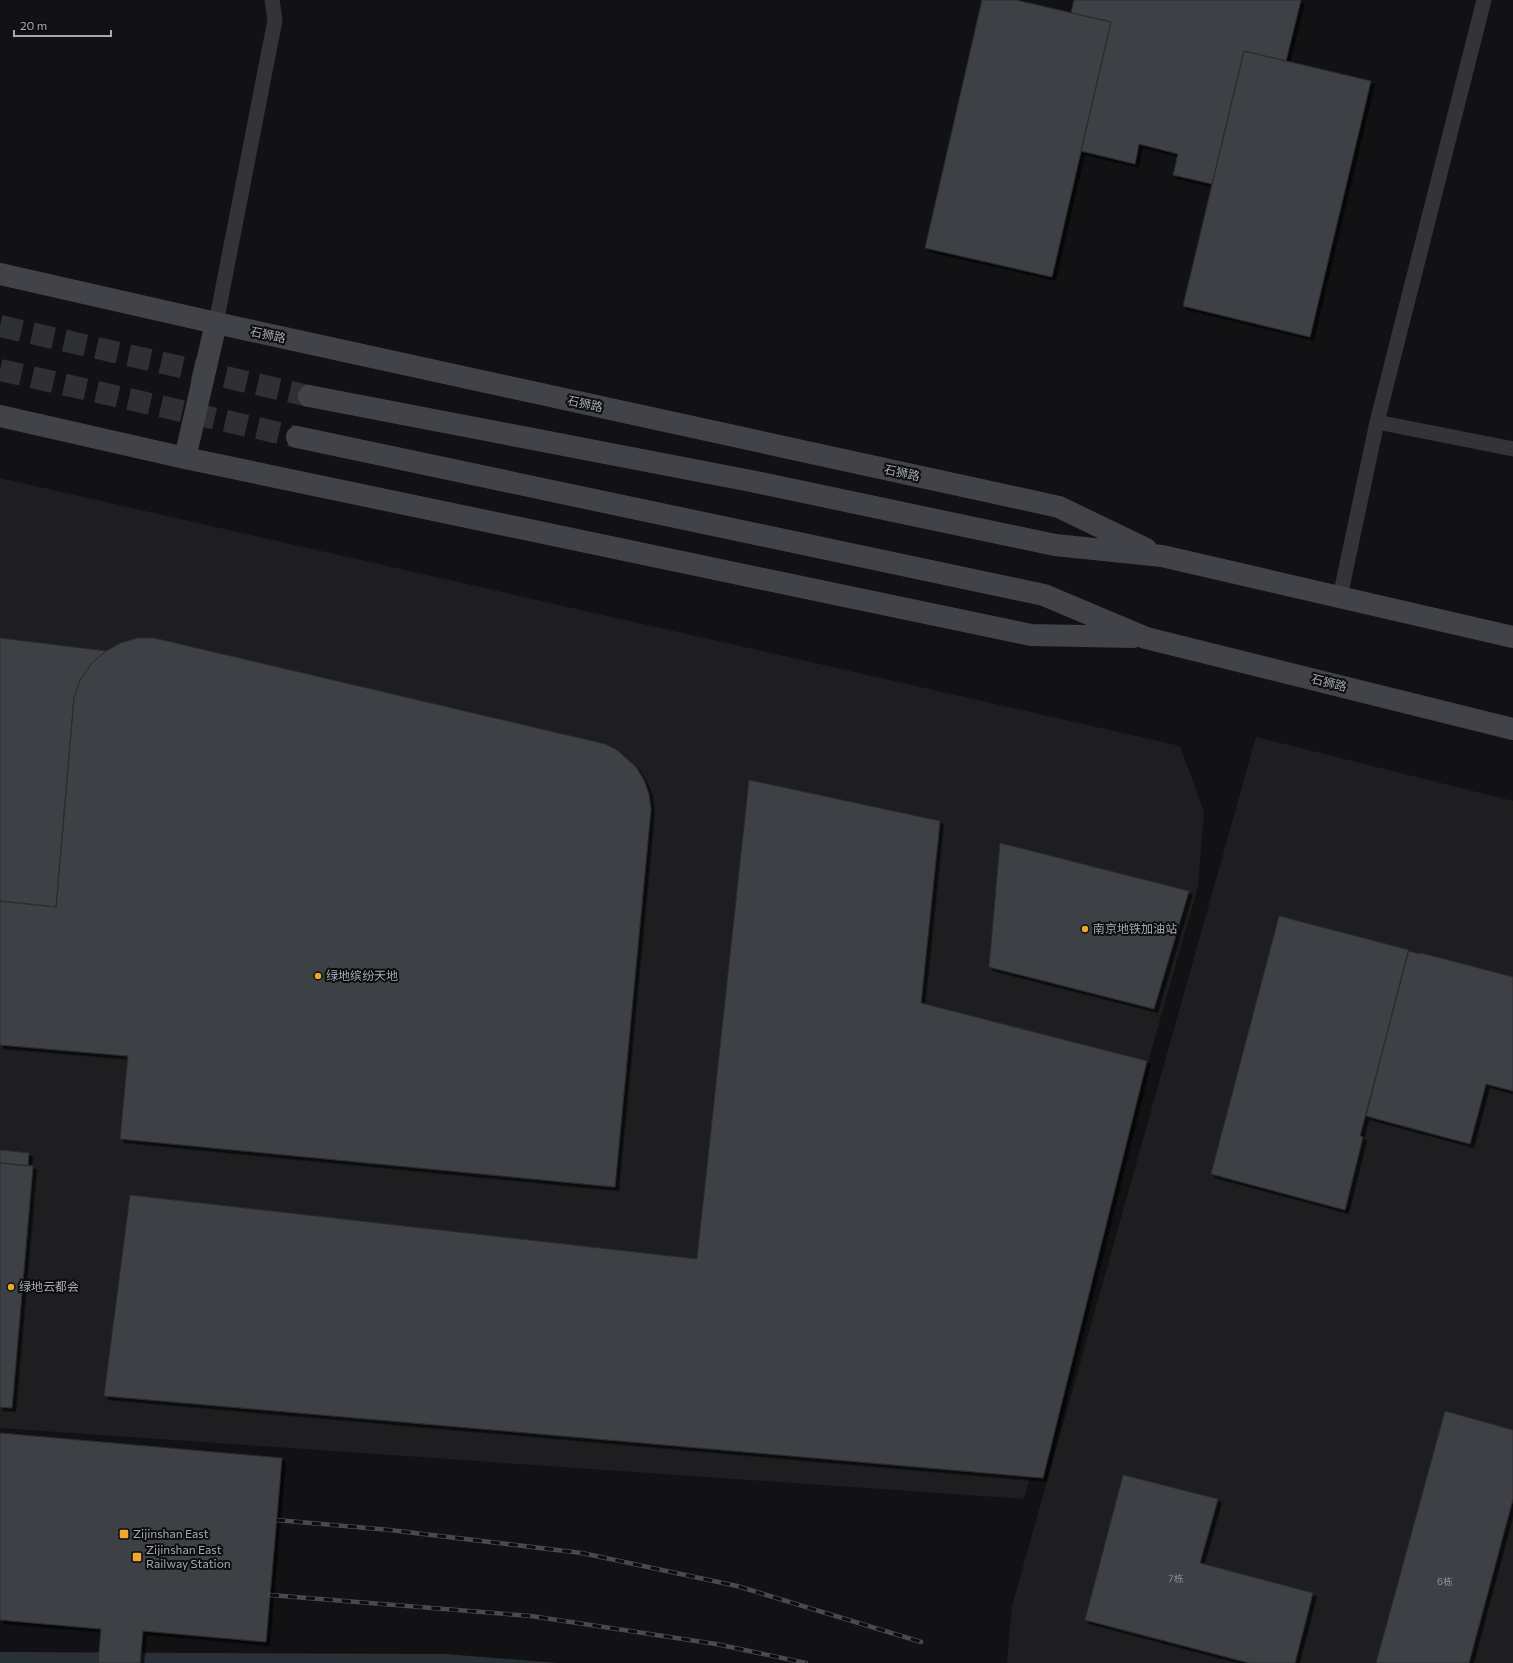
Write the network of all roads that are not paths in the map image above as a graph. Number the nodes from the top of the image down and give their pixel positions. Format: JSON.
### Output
{"nodes":[{"id":1,"x":272,"y":0,"type":"edge"},
{"id":2,"x":1484,"y":0,"type":"edge"},
{"id":3,"x":0,"y":274,"type":"edge"},
{"id":4,"x":216,"y":323,"type":"junction"},
{"id":5,"x":309,"y":396,"type":"tunnel mouth"},
{"id":6,"x":0,"y":416,"type":"edge"},
{"id":7,"x":1377,"y":422,"type":"junction"},
{"id":8,"x":297,"y":437,"type":"tunnel mouth"},
{"id":9,"x":1513,"y":449,"type":"edge"},
{"id":10,"x":185,"y":458,"type":"junction"},
{"id":11,"x":1162,"y":556,"type":"junction"},
{"id":12,"x":1340,"y":597,"type":"junction"},
{"id":13,"x":1513,"y":637,"type":"edge"},
{"id":14,"x":1146,"y":638,"type":"junction"},
{"id":15,"x":1513,"y":729,"type":"edge"}],
"edges":[{"from":1,"to":4,"type":"lane"},
{"from":2,"to":7,"type":"lane"},
{"from":3,"to":4,"type":"street","name":"石狮路"},
{"from":4,"to":10,"type":"street"},
{"from":4,"to":11,"type":"street","name":"石狮路"},
{"from":5,"to":11,"type":"street","name":"石狮路"},
{"from":6,"to":10,"type":"street","name":"石狮路"},
{"from":7,"to":9,"type":"lane"},
{"from":7,"to":12,"type":"lane"},
{"from":8,"to":14,"type":"street","name":"石狮路"},
{"from":10,"to":14,"type":"street","name":"石狮路"},
{"from":11,"to":12,"type":"street","name":"石狮路"},
{"from":12,"to":13,"type":"street","name":"石狮路"},
{"from":14,"to":15,"type":"street","name":"石狮路"}]}
